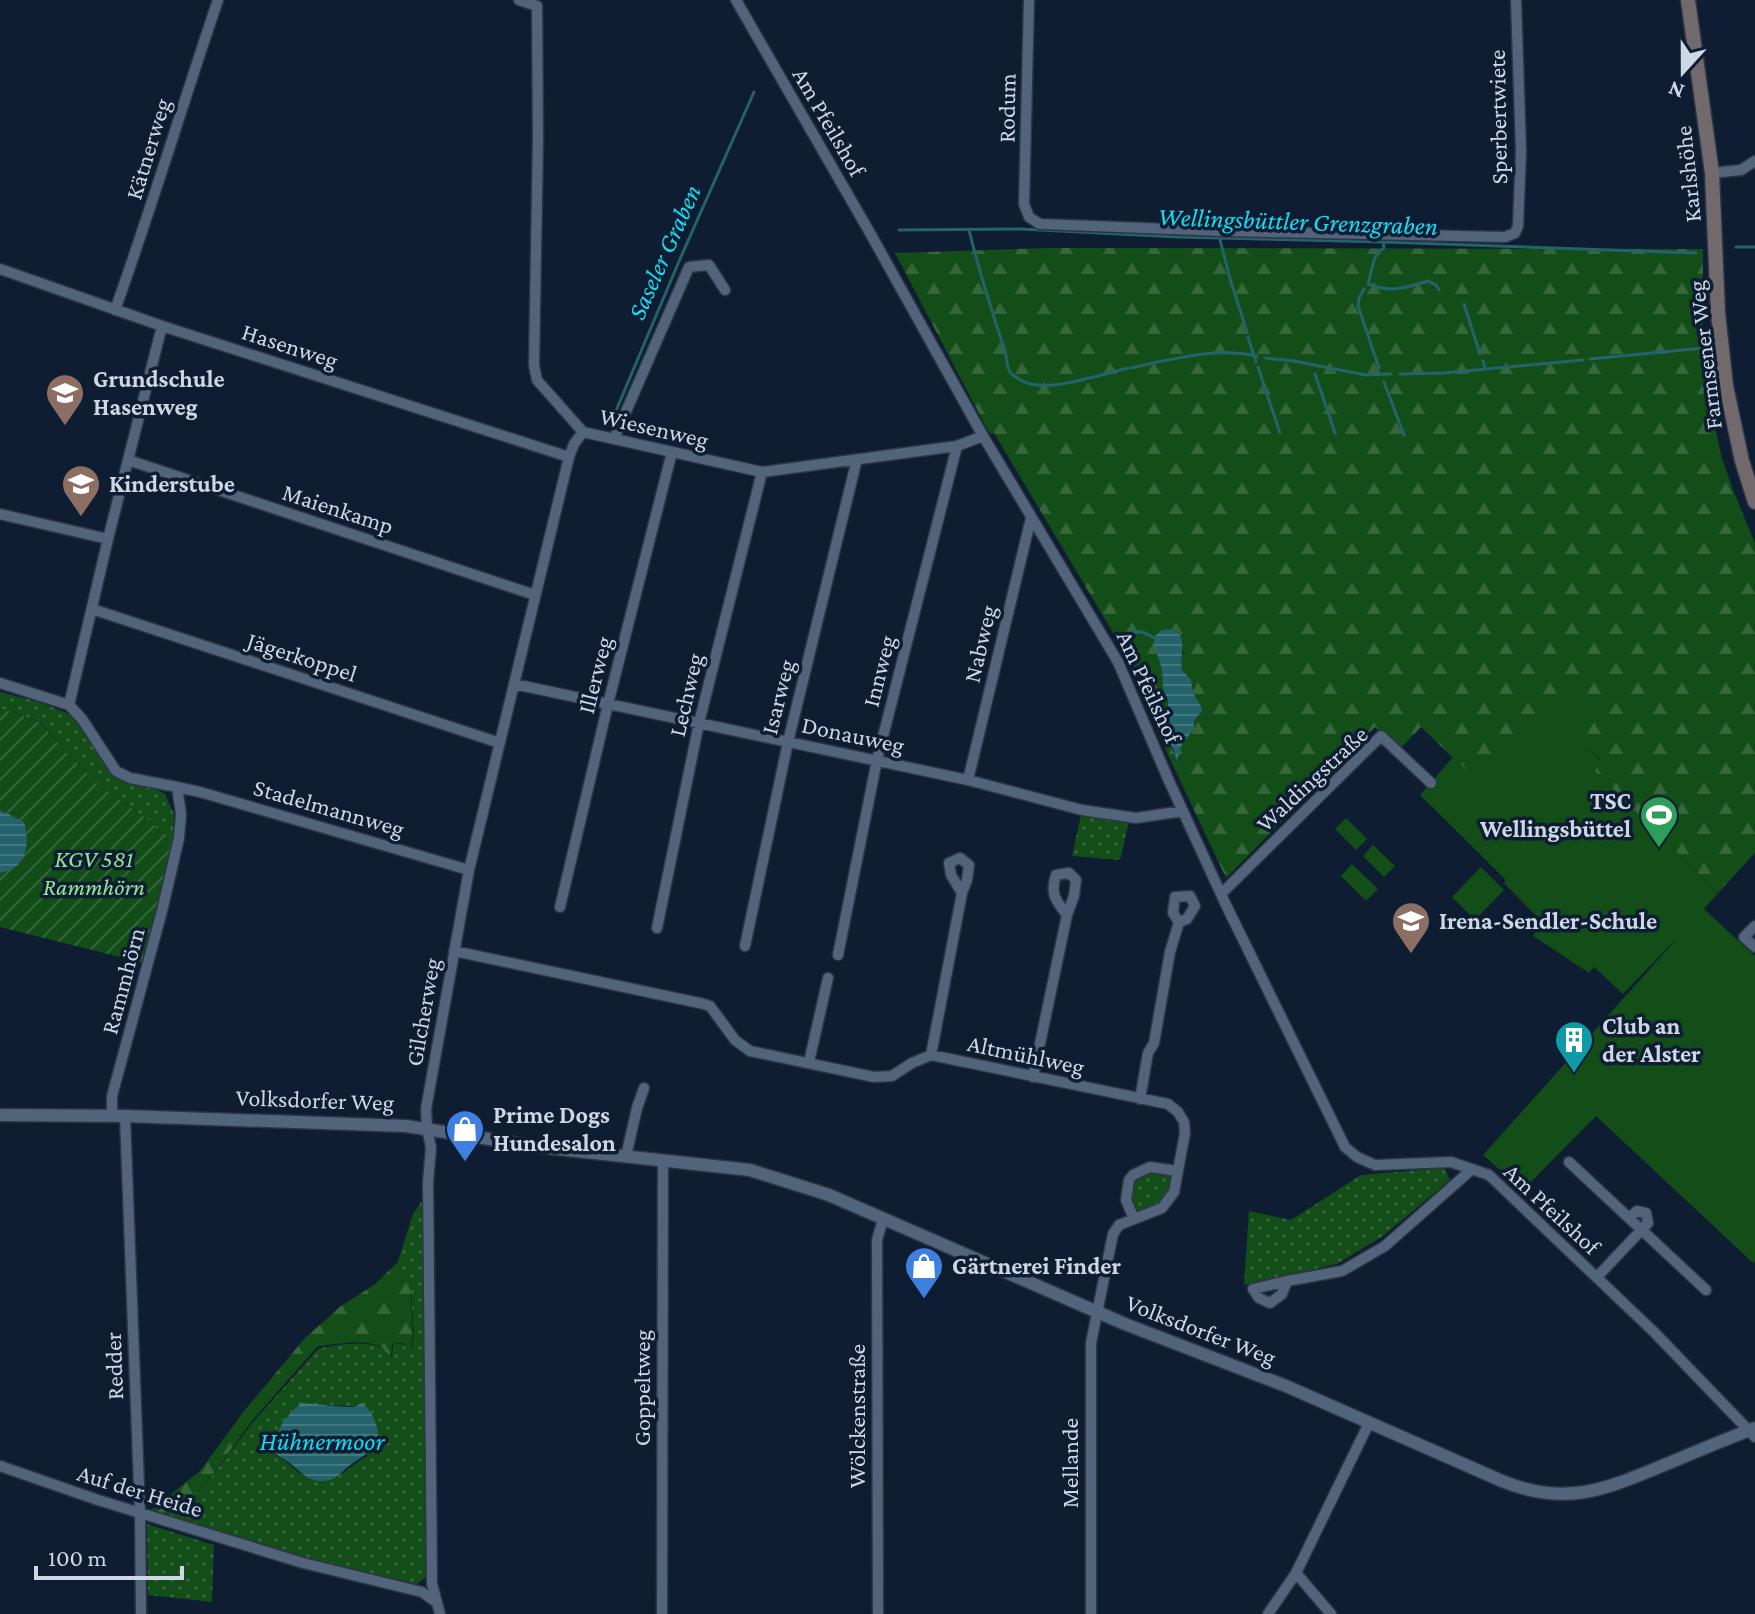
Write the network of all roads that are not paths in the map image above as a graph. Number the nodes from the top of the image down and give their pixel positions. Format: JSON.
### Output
{"nodes":[{"id":1,"x":218,"y":0,"type":"edge"},
{"id":2,"x":519,"y":0,"type":"edge"},
{"id":3,"x":736,"y":0,"type":"edge"},
{"id":4,"x":1029,"y":0,"type":"edge"},
{"id":5,"x":1516,"y":0,"type":"edge"},
{"id":6,"x":1688,"y":0,"type":"edge"},
{"id":7,"x":1755,"y":161,"type":"edge"},
{"id":8,"x":1712,"y":173,"type":"junction"},
{"id":9,"x":1515,"y":233,"type":"joint"},
{"id":10,"x":1716,"y":249,"type":"joint"},
{"id":11,"x":0,"y":269,"type":"edge"},
{"id":12,"x":725,"y":290,"type":"dead end"},
{"id":13,"x":115,"y":310,"type":"junction"},
{"id":14,"x":162,"y":326,"type":"junction"},
{"id":15,"x":583,"y":432,"type":"junction"},
{"id":16,"x":983,"y":436,"type":"junction"},
{"id":17,"x":614,"y":439,"type":"junction"},
{"id":18,"x":957,"y":446,"type":"junction"},
{"id":19,"x":672,"y":452,"type":"junction"},
{"id":20,"x":569,"y":457,"type":"junction"},
{"id":21,"x":857,"y":459,"type":"junction"},
{"id":22,"x":128,"y":460,"type":"junction"},
{"id":23,"x":762,"y":472,"type":"junction"},
{"id":24,"x":1754,"y":496,"type":"edge"},
{"id":25,"x":0,"y":514,"type":"edge"},
{"id":26,"x":13,"y":517,"type":"junction"},
{"id":27,"x":1031,"y":518,"type":"junction"},
{"id":28,"x":0,"y":523,"type":"edge"},
{"id":29,"x":108,"y":539,"type":"junction"},
{"id":30,"x":535,"y":595,"type":"junction"},
{"id":31,"x":92,"y":609,"type":"junction"},
{"id":32,"x":0,"y":683,"type":"edge"},
{"id":33,"x":514,"y":684,"type":"junction"},
{"id":34,"x":608,"y":704,"type":"junction"},
{"id":35,"x":69,"y":705,"type":"junction"},
{"id":36,"x":699,"y":723,"type":"junction"},
{"id":37,"x":788,"y":742,"type":"junction"},
{"id":38,"x":500,"y":743,"type":"junction"},
{"id":39,"x":877,"y":760,"type":"junction"},
{"id":40,"x":968,"y":780,"type":"junction"},
{"id":41,"x":1431,"y":783,"type":"dead end"},
{"id":42,"x":177,"y":787,"type":"junction"},
{"id":43,"x":1183,"y":811,"type":"junction"},
{"id":44,"x":469,"y":870,"type":"junction"},
{"id":45,"x":962,"y":893,"type":"dead end"},
{"id":46,"x":1221,"y":894,"type":"junction"},
{"id":47,"x":560,"y":907,"type":"dead end"},
{"id":48,"x":1067,"y":915,"type":"dead end"},
{"id":49,"x":1179,"y":922,"type":"dead end"},
{"id":50,"x":1755,"y":926,"type":"edge"},
{"id":51,"x":657,"y":928,"type":"dead end"},
{"id":52,"x":745,"y":946,"type":"dead end"},
{"id":53,"x":1755,"y":947,"type":"edge"},
{"id":54,"x":454,"y":951,"type":"junction"},
{"id":55,"x":838,"y":955,"type":"dead end"},
{"id":56,"x":828,"y":978,"type":"dead end"},
{"id":57,"x":931,"y":1055,"type":"junction"},
{"id":58,"x":809,"y":1062,"type":"junction"},
{"id":59,"x":1033,"y":1077,"type":"junction"},
{"id":60,"x":644,"y":1088,"type":"dead end"},
{"id":61,"x":1140,"y":1099,"type":"junction"},
{"id":62,"x":0,"y":1115,"type":"edge"},
{"id":63,"x":118,"y":1116,"type":"junction"},
{"id":64,"x":427,"y":1128,"type":"junction"},
{"id":65,"x":626,"y":1156,"type":"junction"},
{"id":66,"x":663,"y":1161,"type":"junction"},
{"id":67,"x":1569,"y":1162,"type":"dead end"},
{"id":68,"x":1471,"y":1170,"type":"junction"},
{"id":69,"x":1177,"y":1171,"type":"junction"},
{"id":70,"x":883,"y":1219,"type":"junction"},
{"id":71,"x":1134,"y":1219,"type":"junction"},
{"id":72,"x":1642,"y":1230,"type":"junction"},
{"id":73,"x":1597,"y":1277,"type":"junction"},
{"id":74,"x":1287,"y":1281,"type":"dead end"},
{"id":75,"x":1706,"y":1290,"type":"dead end"},
{"id":76,"x":1096,"y":1312,"type":"junction"},
{"id":77,"x":1369,"y":1423,"type":"junction"},
{"id":78,"x":1753,"y":1432,"type":"edge"},
{"id":79,"x":0,"y":1466,"type":"edge"},
{"id":80,"x":140,"y":1513,"type":"junction"},
{"id":81,"x":1296,"y":1573,"type":"junction"},
{"id":82,"x":436,"y":1602,"type":"junction"},
{"id":83,"x":141,"y":1614,"type":"edge"},
{"id":84,"x":440,"y":1614,"type":"edge"},
{"id":85,"x":446,"y":1614,"type":"edge"},
{"id":86,"x":662,"y":1614,"type":"edge"},
{"id":87,"x":878,"y":1614,"type":"edge"},
{"id":88,"x":1091,"y":1614,"type":"edge"},
{"id":89,"x":1268,"y":1614,"type":"edge"},
{"id":90,"x":1331,"y":1614,"type":"edge"}],
"edges":[{"from":1,"to":13,"type":"street","name":"Kätnerweg"},
{"from":2,"to":15,"type":"street","name":"Wiesenweg"},
{"from":3,"to":16,"type":"street","name":"Am Pfeilshof"},
{"from":4,"to":9,"type":"street","name":"Rodum"},
{"from":5,"to":9,"type":"street","name":"Sperbertwiete"},
{"from":6,"to":8,"type":"main road","name":"Karlshöhe"},
{"from":7,"to":8,"type":"street"},
{"from":8,"to":10,"type":"main road","name":"Karlshöhe"},
{"from":10,"to":24,"type":"main road","name":"Farmsener Weg"},
{"from":11,"to":13,"type":"street","name":"Hasenweg"},
{"from":12,"to":17,"type":"street"},
{"from":13,"to":14,"type":"street","name":"Hasenweg"},
{"from":14,"to":20,"type":"street","name":"Hasenweg"},
{"from":14,"to":22,"type":"street"},
{"from":15,"to":17,"type":"street","name":"Wiesenweg"},
{"from":15,"to":20,"type":"street","name":"Gilcherweg"},
{"from":16,"to":18,"type":"street","name":"Wiesenweg"},
{"from":16,"to":27,"type":"street","name":"Am Pfeilshof"},
{"from":17,"to":19,"type":"street","name":"Wiesenweg"},
{"from":18,"to":21,"type":"street","name":"Wiesenweg"},
{"from":18,"to":39,"type":"street","name":"Innweg"},
{"from":19,"to":23,"type":"street","name":"Wiesenweg"},
{"from":19,"to":34,"type":"street","name":"Illerweg"},
{"from":20,"to":30,"type":"street","name":"Gilcherweg"},
{"from":21,"to":23,"type":"street","name":"Wiesenweg"},
{"from":21,"to":37,"type":"street","name":"Isarweg"},
{"from":22,"to":29,"type":"street"},
{"from":22,"to":30,"type":"street","name":"Maienkamp"},
{"from":23,"to":36,"type":"street","name":"Lechweg"},
{"from":25,"to":26,"type":"street"},
{"from":26,"to":28,"type":"street"},
{"from":26,"to":29,"type":"street"},
{"from":27,"to":40,"type":"street","name":"Nabweg"},
{"from":27,"to":43,"type":"street","name":"Am Pfeilshof"},
{"from":29,"to":31,"type":"street"},
{"from":30,"to":33,"type":"street","name":"Gilcherweg"},
{"from":31,"to":35,"type":"street"},
{"from":31,"to":38,"type":"street","name":"Jägerkoppel"},
{"from":32,"to":35,"type":"street"},
{"from":33,"to":34,"type":"street","name":"Donauweg"},
{"from":33,"to":38,"type":"street","name":"Gilcherweg"},
{"from":34,"to":36,"type":"street","name":"Donauweg"},
{"from":34,"to":47,"type":"street","name":"Illerweg"},
{"from":35,"to":42,"type":"street"},
{"from":36,"to":37,"type":"street","name":"Donauweg"},
{"from":36,"to":51,"type":"street","name":"Lechweg"},
{"from":37,"to":39,"type":"street","name":"Donauweg"},
{"from":37,"to":52,"type":"street","name":"Isarweg"},
{"from":38,"to":44,"type":"street","name":"Gilcherweg"},
{"from":39,"to":40,"type":"street","name":"Donauweg"},
{"from":39,"to":55,"type":"street","name":"Innweg"},
{"from":40,"to":43,"type":"street","name":"Donauweg"},
{"from":41,"to":46,"type":"street","name":"Waldingstraße"},
{"from":42,"to":44,"type":"street","name":"Stadelmannweg"},
{"from":42,"to":63,"type":"street","name":"Rammhörn"},
{"from":43,"to":46,"type":"street","name":"Am Pfeilshof"},
{"from":44,"to":54,"type":"street","name":"Gilcherweg"},
{"from":45,"to":57,"type":"street"},
{"from":46,"to":68,"type":"street","name":"Am Pfeilshof"},
{"from":48,"to":59,"type":"street"},
{"from":49,"to":61,"type":"street"},
{"from":50,"to":53,"type":"street"},
{"from":54,"to":58,"type":"street","name":"Altmühlweg"},
{"from":54,"to":64,"type":"street","name":"Gilcherweg"},
{"from":56,"to":58,"type":"street"},
{"from":57,"to":58,"type":"street","name":"Altmühlweg"},
{"from":57,"to":59,"type":"street","name":"Altmühlweg"},
{"from":59,"to":61,"type":"street","name":"Altmühlweg"},
{"from":60,"to":65,"type":"street"},
{"from":61,"to":69,"type":"street","name":"Altmühlweg"},
{"from":62,"to":63,"type":"street","name":"Volksdorfer Weg"},
{"from":63,"to":64,"type":"street","name":"Volksdorfer Weg"},
{"from":63,"to":80,"type":"street","name":"Redder"},
{"from":64,"to":65,"type":"street","name":"Volksdorfer Weg"},
{"from":64,"to":82,"type":"street","name":"Gilcherweg"},
{"from":65,"to":66,"type":"street","name":"Volksdorfer Weg"},
{"from":66,"to":70,"type":"street","name":"Volksdorfer Weg"},
{"from":66,"to":86,"type":"street","name":"Goppeltweg"},
{"from":67,"to":72,"type":"street","name":"Am Pfeilshof"},
{"from":68,"to":73,"type":"street","name":"Am Pfeilshof"},
{"from":68,"to":74,"type":"street"},
{"from":69,"to":71,"type":"street","name":"Altmühlweg"},
{"from":69,"to":71,"type":"street"},
{"from":70,"to":76,"type":"street","name":"Volksdorfer Weg"},
{"from":70,"to":87,"type":"street","name":"Wölckenstraße"},
{"from":71,"to":76,"type":"street","name":"Altmühlweg"},
{"from":72,"to":73,"type":"street","name":"Am Pfeilshof"},
{"from":72,"to":75,"type":"street","name":"Am Pfeilshof"},
{"from":73,"to":78,"type":"street","name":"Am Pfeilshof"},
{"from":76,"to":77,"type":"street","name":"Volksdorfer Weg"},
{"from":76,"to":88,"type":"street","name":"Mellande"},
{"from":77,"to":78,"type":"street","name":"Volksdorfer Weg"},
{"from":77,"to":81,"type":"street"},
{"from":79,"to":80,"type":"street","name":"Auf der Heide"},
{"from":80,"to":82,"type":"street","name":"Auf der Heide"},
{"from":80,"to":83,"type":"street","name":"Redder"},
{"from":81,"to":89,"type":"street"},
{"from":81,"to":90,"type":"street"},
{"from":82,"to":84,"type":"street","name":"Gilcherweg"},
{"from":82,"to":85,"type":"street","name":"Auf der Heide"}]}
